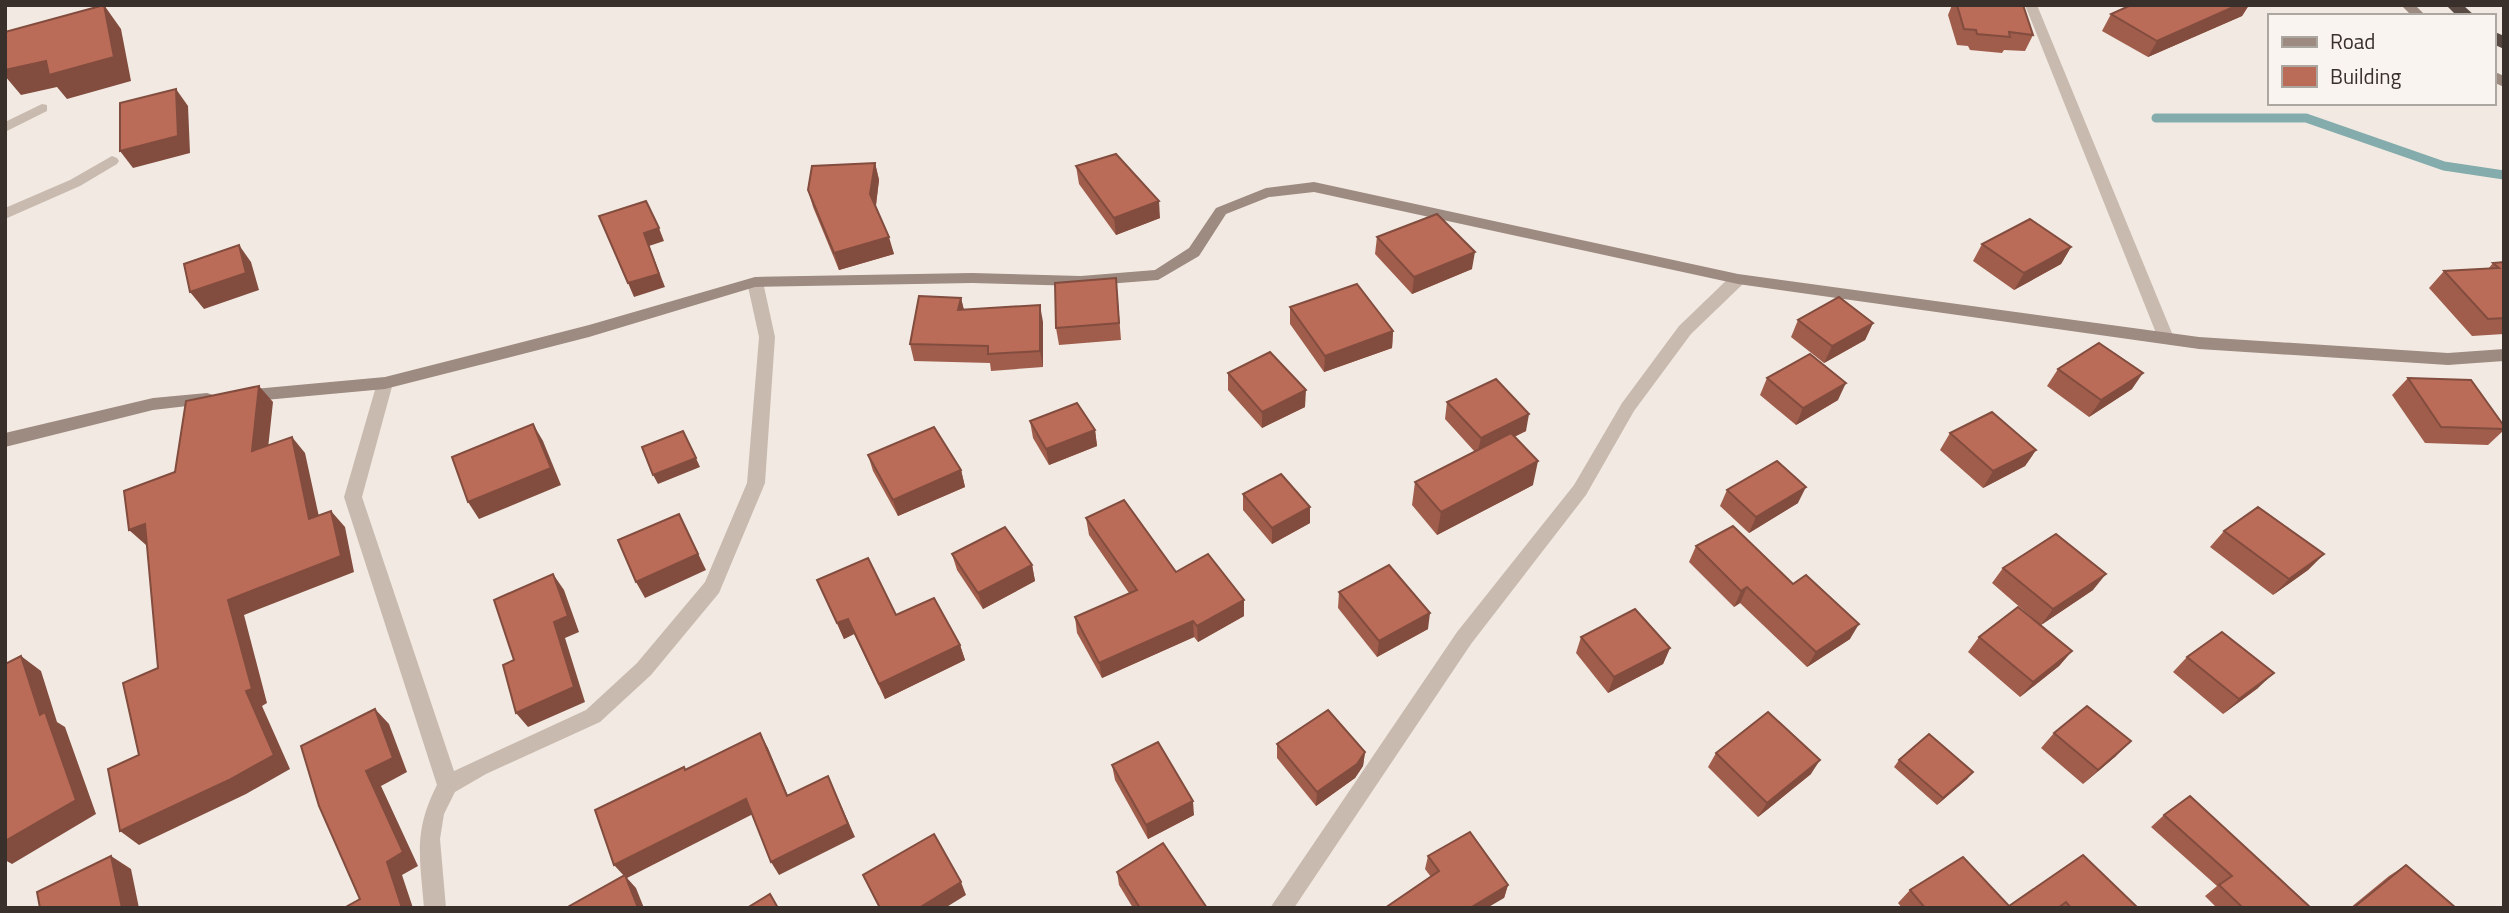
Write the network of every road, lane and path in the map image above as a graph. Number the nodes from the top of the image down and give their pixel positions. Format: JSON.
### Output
{"nodes":[{"id":1,"x":2031,"y":5,"type":"edge"},
{"id":2,"x":42,"y":108,"type":"dead end"},
{"id":3,"x":5,"y":128,"type":"edge"},
{"id":4,"x":112,"y":161,"type":"dead end"},
{"id":5,"x":5,"y":214,"type":"edge"},
{"id":6,"x":1738,"y":279,"type":"junction"},
{"id":7,"x":755,"y":282,"type":"junction"},
{"id":8,"x":2166,"y":338,"type":"junction"},
{"id":9,"x":2504,"y":355,"type":"edge"},
{"id":10,"x":385,"y":383,"type":"junction"},
{"id":11,"x":5,"y":440,"type":"edge"},
{"id":12,"x":448,"y":785,"type":"junction"},
{"id":13,"x":435,"y":908,"type":"edge"},
{"id":14,"x":1281,"y":908,"type":"edge"}],
"edges":[{"from":1,"to":8,"type":"street"},
{"from":2,"to":3,"type":"street"},
{"from":4,"to":5,"type":"street"},
{"from":6,"to":7,"type":"street"},
{"from":6,"to":8,"type":"street"},
{"from":6,"to":14,"type":"street"},
{"from":7,"to":10,"type":"street"},
{"from":7,"to":12,"type":"street"},
{"from":8,"to":9,"type":"street"},
{"from":10,"to":11,"type":"street"},
{"from":10,"to":12,"type":"street"},
{"from":12,"to":13,"type":"street"}]}
